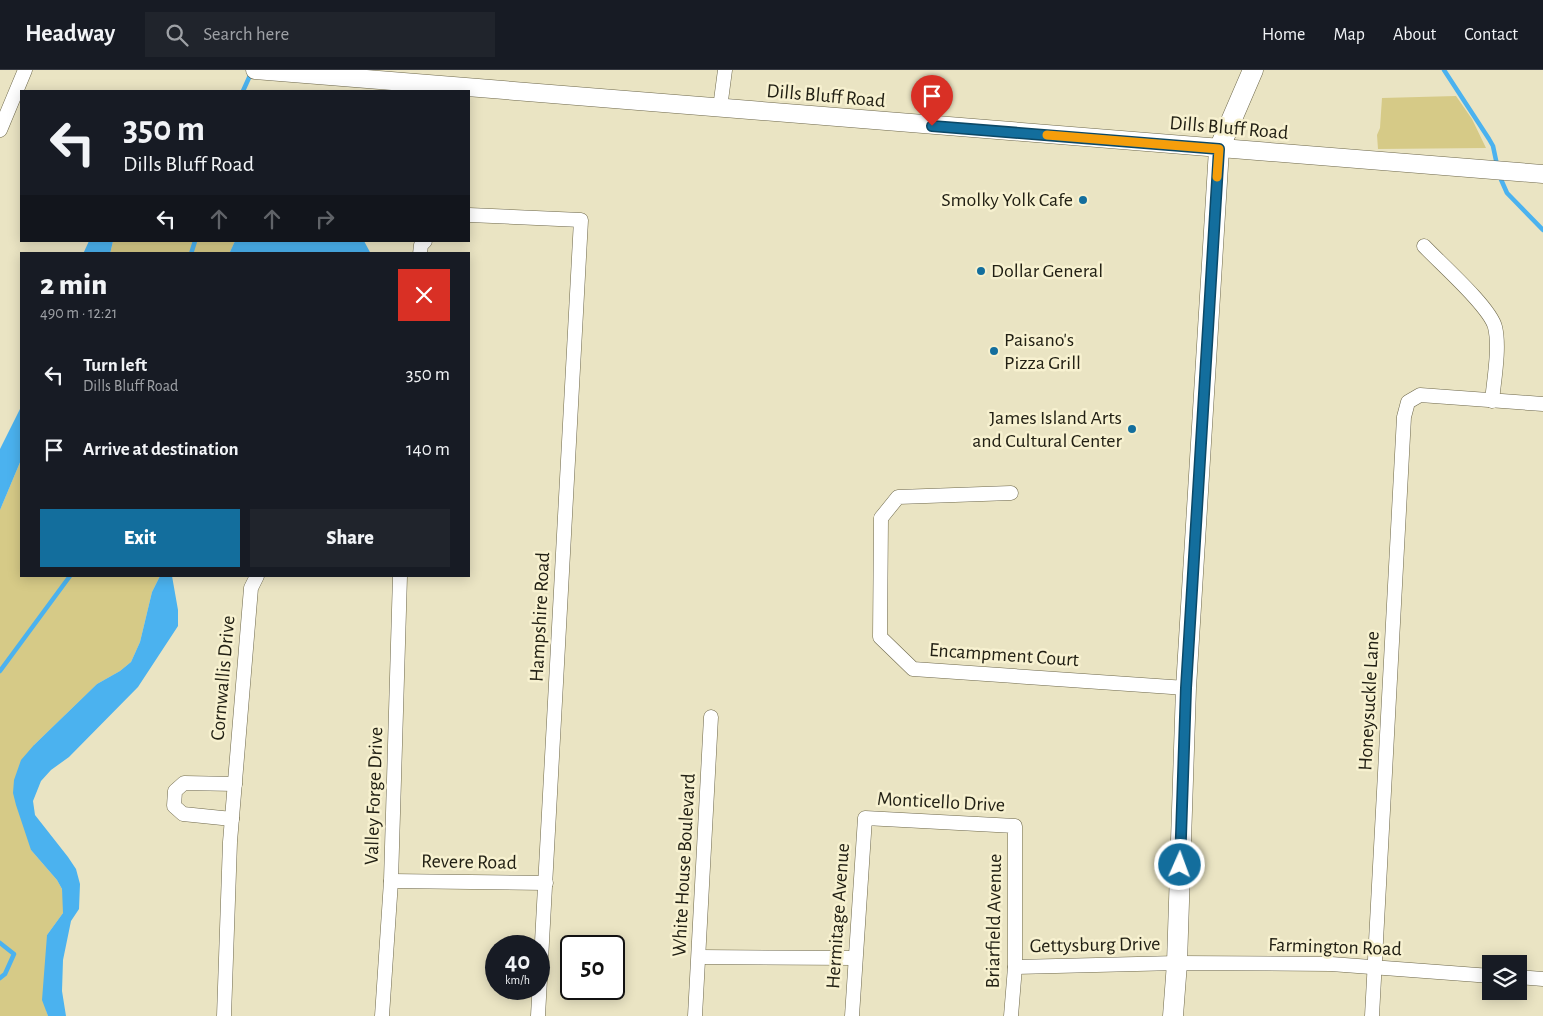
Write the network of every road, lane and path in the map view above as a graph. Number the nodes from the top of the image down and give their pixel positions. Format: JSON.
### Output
{"nodes":[{"id":1,"x":25,"y":70,"type":"edge"},
{"id":2,"x":255,"y":70,"type":"edge"},
{"id":3,"x":725,"y":70,"type":"edge"},
{"id":4,"x":1252,"y":70,"type":"edge"},
{"id":5,"x":720,"y":108,"type":"junction"},
{"id":6,"x":0,"y":130,"type":"edge"},
{"id":7,"x":1219,"y":149,"type":"junction"},
{"id":8,"x":1543,"y":174,"type":"edge"},
{"id":9,"x":470,"y":215,"type":"edge"},
{"id":10,"x":1424,"y":246,"type":"dead end"},
{"id":11,"x":1492,"y":401,"type":"junction"},
{"id":12,"x":1543,"y":404,"type":"edge"},
{"id":13,"x":1011,"y":493,"type":"dead end"},
{"id":14,"x":257,"y":577,"type":"edge"},
{"id":15,"x":400,"y":577,"type":"edge"},
{"id":16,"x":1186,"y":688,"type":"junction"},
{"id":17,"x":711,"y":717,"type":"dead end"},
{"id":18,"x":235,"y":784,"type":"junction"},
{"id":19,"x":865,"y":818,"type":"joint"},
{"id":20,"x":232,"y":820,"type":"junction"},
{"id":21,"x":1015,"y":826,"type":"joint"},
{"id":22,"x":391,"y":881,"type":"junction"},
{"id":23,"x":546,"y":883,"type":"junction"},
{"id":24,"x":699,"y":957,"type":"junction"},
{"id":25,"x":855,"y":958,"type":"junction"},
{"id":26,"x":1177,"y":963,"type":"junction"},
{"id":27,"x":1015,"y":967,"type":"junction"},
{"id":28,"x":1375,"y":968,"type":"junction"},
{"id":29,"x":1482,"y":975,"type":"edge"},
{"id":30,"x":1527,"y":978,"type":"edge"},
{"id":31,"x":1543,"y":979,"type":"edge"},
{"id":32,"x":224,"y":1016,"type":"edge"},
{"id":33,"x":382,"y":1016,"type":"edge"},
{"id":34,"x":538,"y":1016,"type":"edge"},
{"id":35,"x":695,"y":1016,"type":"edge"},
{"id":36,"x":852,"y":1016,"type":"edge"},
{"id":37,"x":1011,"y":1016,"type":"edge"},
{"id":38,"x":1173,"y":1016,"type":"edge"},
{"id":39,"x":1372,"y":1016,"type":"edge"}],
"edges":[{"from":1,"to":6,"type":"street"},
{"from":2,"to":5,"type":"street","name":"Dills Bluff Road"},
{"from":3,"to":5,"type":"street"},
{"from":4,"to":7,"type":"main road"},
{"from":5,"to":7,"type":"street","name":"Dills Bluff Road"},
{"from":7,"to":8,"type":"street","name":"Dills Bluff Road"},
{"from":7,"to":16,"type":"main road"},
{"from":9,"to":23,"type":"street","name":"Hampshire Road"},
{"from":10,"to":11,"type":"street"},
{"from":11,"to":12,"type":"street"},
{"from":11,"to":28,"type":"street","name":"Honeysuckle Lane"},
{"from":13,"to":16,"type":"street","name":"Encampment Court"},
{"from":14,"to":18,"type":"street","name":"Cornwallis Drive"},
{"from":15,"to":22,"type":"street","name":"Valley Forge Drive"},
{"from":16,"to":26,"type":"main road"},
{"from":17,"to":24,"type":"street","name":"White House Boulevard"},
{"from":18,"to":20,"type":"street","name":"Cornwallis Drive"},
{"from":18,"to":20,"type":"street"},
{"from":19,"to":21,"type":"street","name":"Monticello Drive"},
{"from":19,"to":25,"type":"street","name":"Hermitage Avenue"},
{"from":20,"to":32,"type":"street","name":"Cornwallis Drive"},
{"from":21,"to":27,"type":"street","name":"Briarfield Avenue"},
{"from":22,"to":23,"type":"street","name":"Revere Road"},
{"from":22,"to":33,"type":"street","name":"Valley Forge Drive"},
{"from":23,"to":34,"type":"street","name":"Hampshire Road"},
{"from":24,"to":25,"type":"street"},
{"from":24,"to":35,"type":"street","name":"White House Boulevard"},
{"from":25,"to":36,"type":"street","name":"Hermitage Avenue"},
{"from":26,"to":27,"type":"street","name":"Gettysburg Drive"},
{"from":26,"to":28,"type":"street","name":"Farmington Road"},
{"from":26,"to":38,"type":"main road"},
{"from":27,"to":37,"type":"street","name":"Briarfield Avenue"},
{"from":28,"to":29,"type":"street","name":"Farmington Road"},
{"from":28,"to":39,"type":"street","name":"Honeysuckle Lane"},
{"from":30,"to":31,"type":"street"}]}
